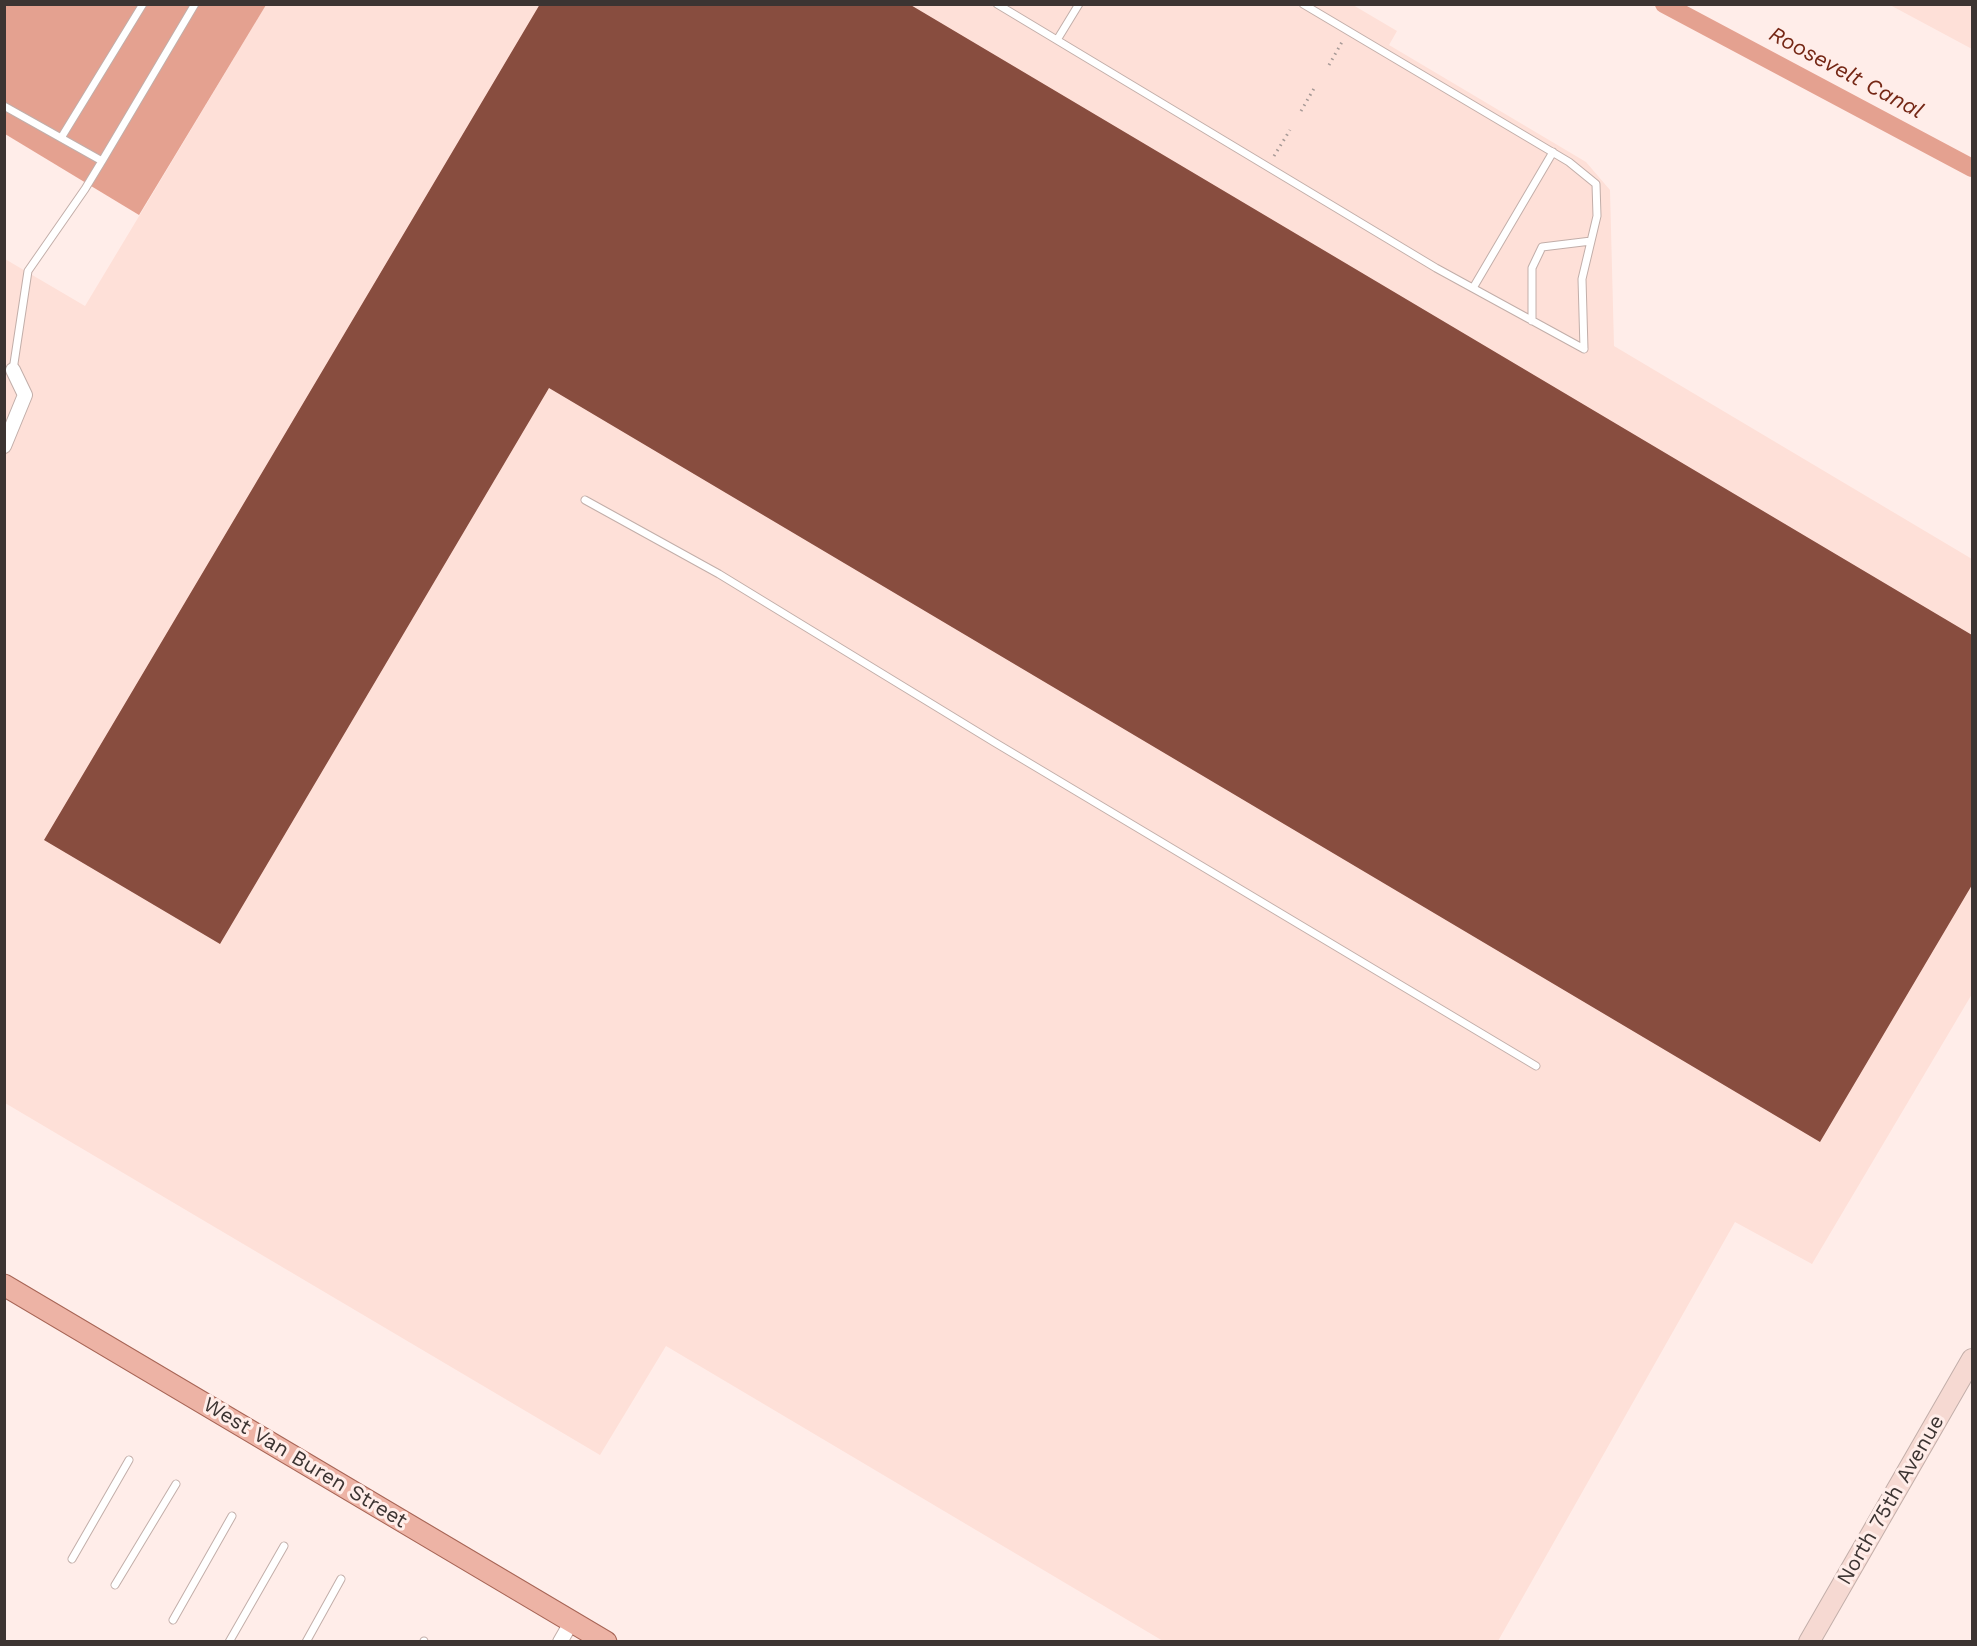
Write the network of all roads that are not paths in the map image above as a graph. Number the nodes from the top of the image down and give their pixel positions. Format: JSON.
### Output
{"nodes":[{"id":1,"x":143,"y":4,"type":"edge"},
{"id":2,"x":195,"y":4,"type":"edge"},
{"id":3,"x":997,"y":4,"type":"edge"},
{"id":4,"x":1079,"y":4,"type":"edge"},
{"id":5,"x":1303,"y":4,"type":"edge"},
{"id":6,"x":1057,"y":40,"type":"junction"},
{"id":7,"x":4,"y":106,"type":"edge"},
{"id":8,"x":61,"y":138,"type":"junction"},
{"id":9,"x":1553,"y":152,"type":"junction"},
{"id":10,"x":102,"y":161,"type":"junction"},
{"id":11,"x":1591,"y":241,"type":"junction"},
{"id":12,"x":1473,"y":288,"type":"junction"},
{"id":13,"x":1532,"y":321,"type":"junction"},
{"id":14,"x":13,"y":370,"type":"joint"},
{"id":15,"x":4,"y":446,"type":"edge"},
{"id":16,"x":585,"y":500,"type":"dead end"},
{"id":17,"x":1536,"y":1066,"type":"dead end"},
{"id":18,"x":4,"y":1285,"type":"edge"},
{"id":19,"x":1972,"y":1359,"type":"edge"},
{"id":20,"x":129,"y":1460,"type":"dead end"},
{"id":21,"x":176,"y":1484,"type":"dead end"},
{"id":22,"x":232,"y":1516,"type":"dead end"},
{"id":23,"x":284,"y":1546,"type":"dead end"},
{"id":24,"x":72,"y":1559,"type":"dead end"},
{"id":25,"x":341,"y":1579,"type":"dead end"},
{"id":26,"x":115,"y":1586,"type":"dead end"},
{"id":27,"x":172,"y":1620,"type":"dead end"},
{"id":28,"x":572,"y":1621,"type":"junction"},
{"id":29,"x":229,"y":1641,"type":"edge"},
{"id":30,"x":306,"y":1641,"type":"edge"},
{"id":31,"x":560,"y":1641,"type":"edge"},
{"id":32,"x":606,"y":1641,"type":"edge"},
{"id":33,"x":1809,"y":1641,"type":"edge"}],
"edges":[{"from":1,"to":8,"type":"lane"},
{"from":2,"to":10,"type":"lane"},
{"from":3,"to":6,"type":"lane"},
{"from":4,"to":6,"type":"lane"},
{"from":5,"to":9,"type":"lane"},
{"from":6,"to":12,"type":"lane"},
{"from":7,"to":8,"type":"lane"},
{"from":8,"to":10,"type":"lane"},
{"from":9,"to":11,"type":"lane"},
{"from":9,"to":12,"type":"lane"},
{"from":10,"to":14,"type":"lane"},
{"from":11,"to":13,"type":"lane"},
{"from":11,"to":13,"type":"lane"},
{"from":12,"to":13,"type":"lane"},
{"from":14,"to":15,"type":"street"},
{"from":16,"to":17,"type":"lane"},
{"from":18,"to":28,"type":"main road","name":"West Van Buren Street"},
{"from":19,"to":33,"type":"main road","name":"North 75th Avenue"},
{"from":20,"to":24,"type":"lane"},
{"from":21,"to":26,"type":"lane"},
{"from":22,"to":27,"type":"lane"},
{"from":23,"to":29,"type":"lane"},
{"from":25,"to":30,"type":"lane"},
{"from":28,"to":31,"type":"street"},
{"from":28,"to":32,"type":"main road","name":"West Van Buren Street"}]}
